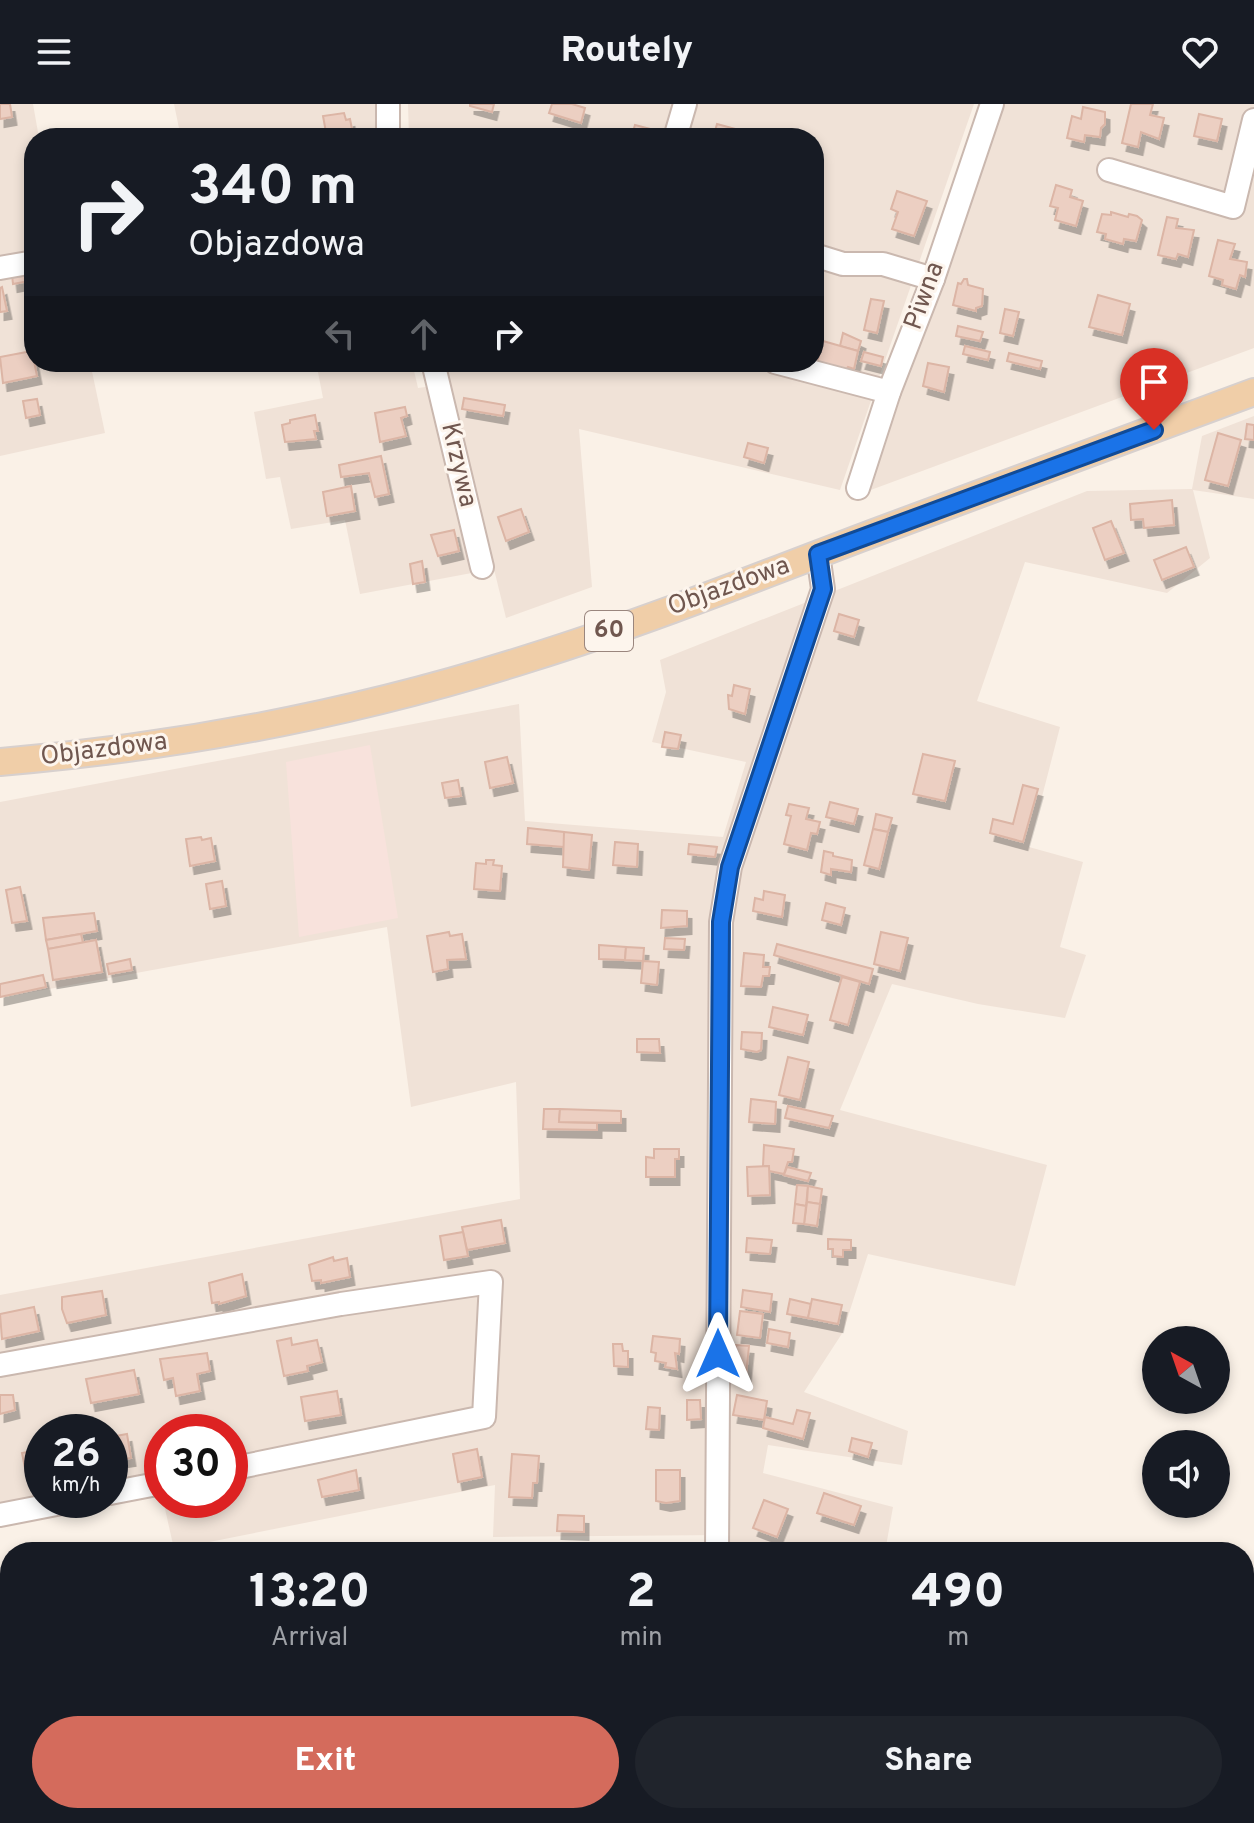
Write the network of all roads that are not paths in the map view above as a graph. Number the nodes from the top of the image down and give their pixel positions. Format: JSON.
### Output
{"nodes":[{"id":1,"x":388,"y":104,"type":"edge"},
{"id":2,"x":685,"y":104,"type":"edge"},
{"id":3,"x":992,"y":104,"type":"edge"},
{"id":4,"x":1254,"y":120,"type":"edge"},
{"id":5,"x":388,"y":128,"type":"edge"},
{"id":6,"x":678,"y":128,"type":"edge"},
{"id":7,"x":1109,"y":170,"type":"dead end"},
{"id":8,"x":824,"y":258,"type":"edge"},
{"id":9,"x":24,"y":264,"type":"edge"},
{"id":10,"x":0,"y":268,"type":"edge"},
{"id":11,"x":933,"y":279,"type":"junction"},
{"id":12,"x":435,"y":372,"type":"edge"},
{"id":13,"x":813,"y":372,"type":"edge"},
{"id":14,"x":889,"y":392,"type":"junction"},
{"id":15,"x":1254,"y":392,"type":"edge"},
{"id":16,"x":858,"y":488,"type":"dead end"},
{"id":17,"x":818,"y":554,"type":"junction"},
{"id":18,"x":482,"y":567,"type":"dead end"},
{"id":19,"x":0,"y":762,"type":"edge"},
{"id":20,"x":0,"y":1365,"type":"edge"},
{"id":21,"x":248,"y":1465,"type":"edge"},
{"id":22,"x":24,"y":1510,"type":"edge"},
{"id":23,"x":0,"y":1515,"type":"edge"},
{"id":24,"x":717,"y":1542,"type":"edge"}],
"edges":[{"from":1,"to":5,"type":"street"},
{"from":2,"to":6,"type":"street"},
{"from":3,"to":11,"type":"street","name":"Piwna"},
{"from":4,"to":7,"type":"street"},
{"from":8,"to":11,"type":"street"},
{"from":9,"to":10,"type":"street"},
{"from":11,"to":14,"type":"street","name":"Piwna"},
{"from":12,"to":18,"type":"street","name":"Krzywa"},
{"from":13,"to":14,"type":"street"},
{"from":14,"to":16,"type":"street","name":"Piwna"},
{"from":15,"to":17,"type":"main road","name":"Objazdowa","number":"60"},
{"from":17,"to":19,"type":"main road","name":"Objazdowa","number":"60"},
{"from":17,"to":24,"type":"street"},
{"from":20,"to":21,"type":"street"},
{"from":22,"to":23,"type":"street"}]}
